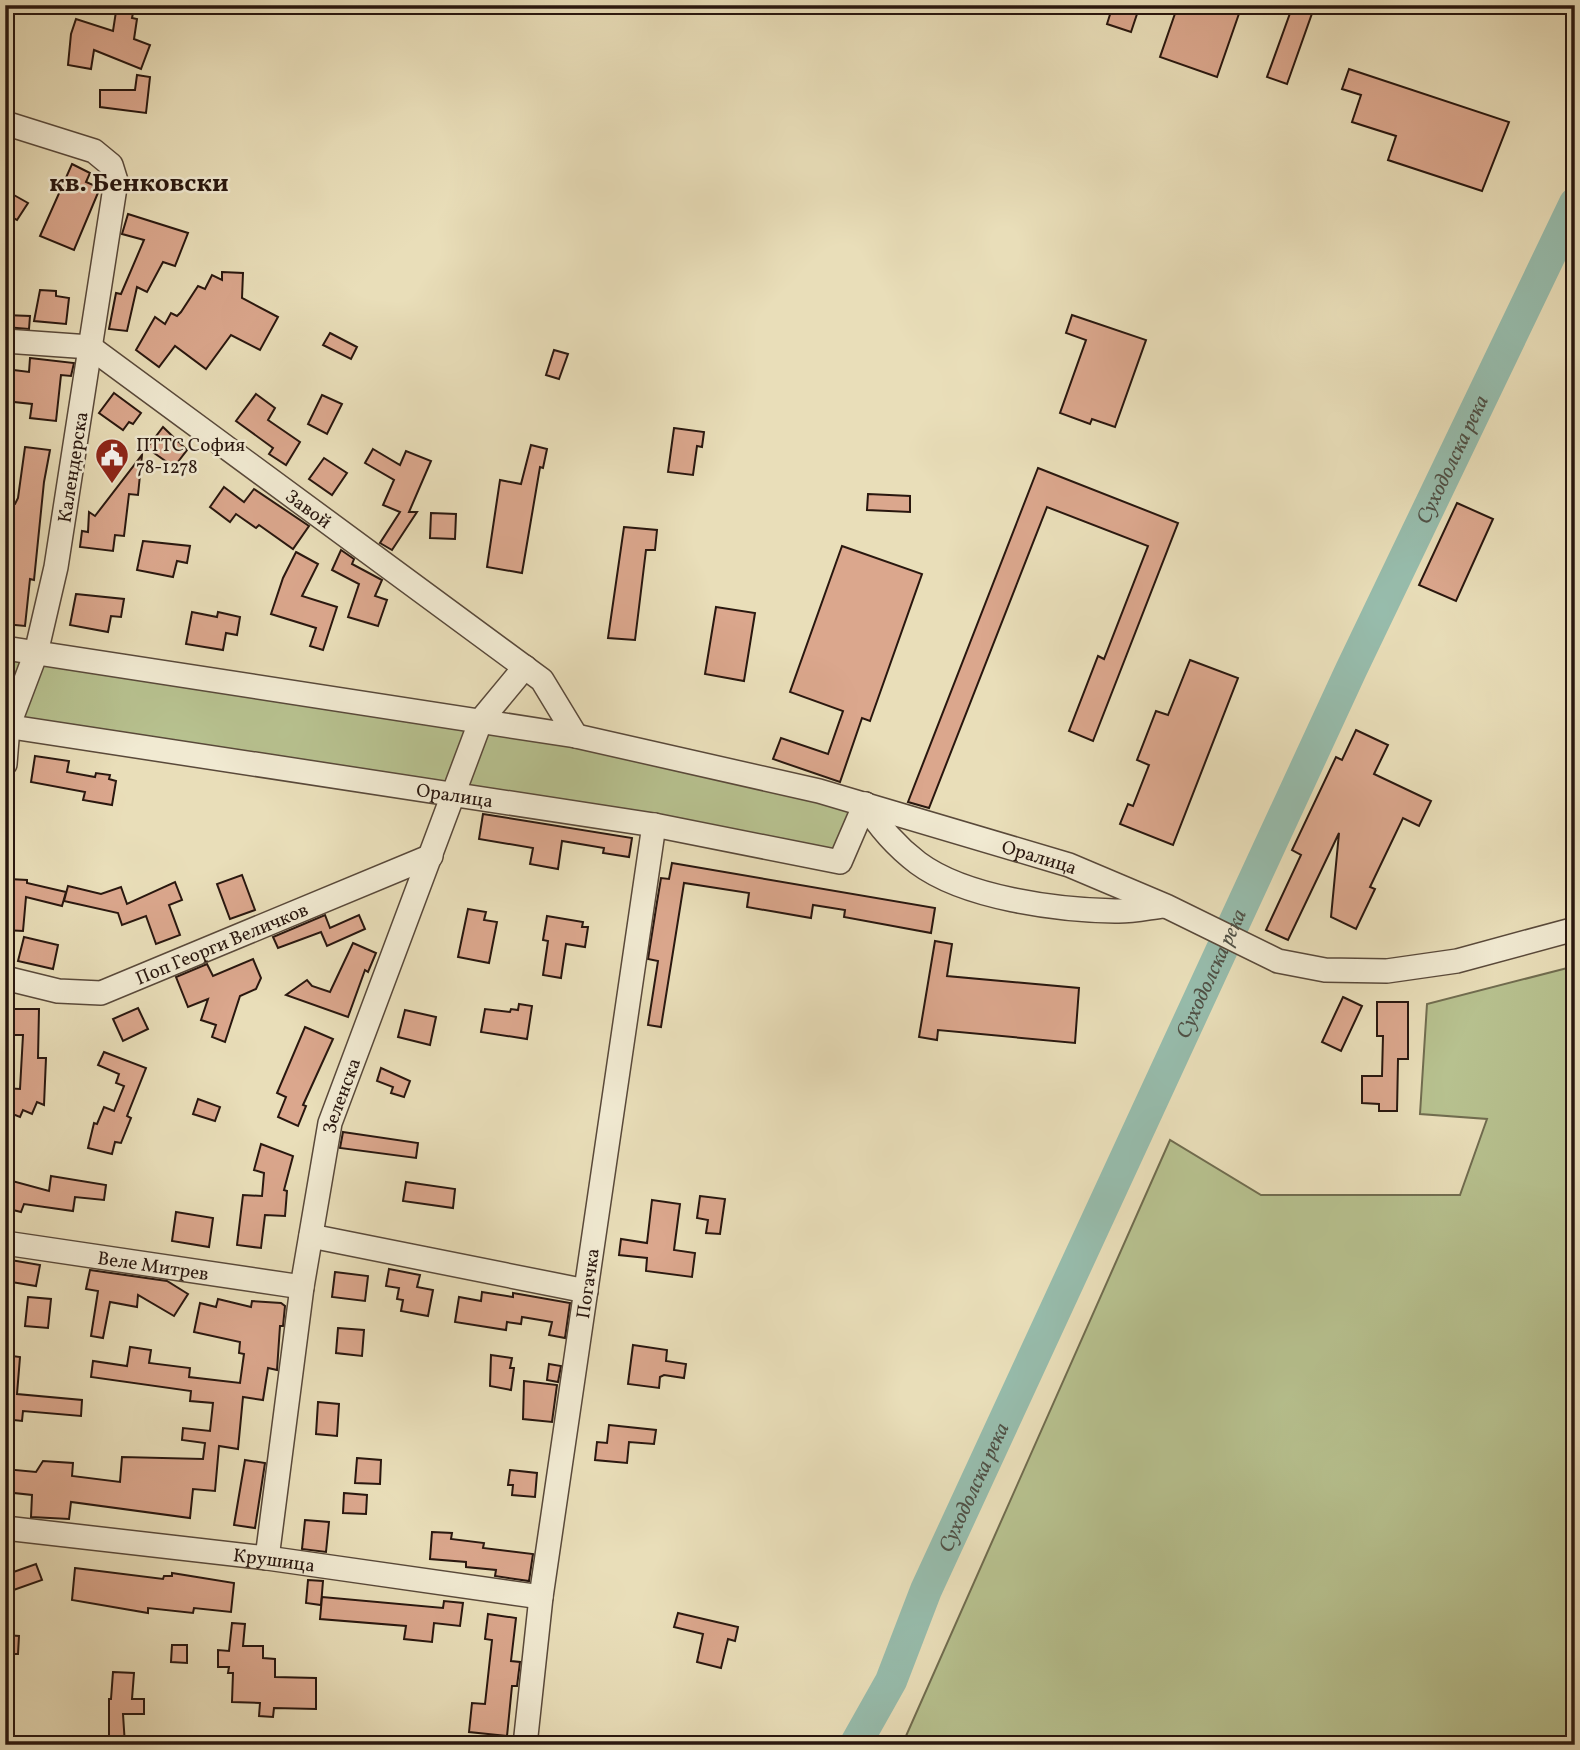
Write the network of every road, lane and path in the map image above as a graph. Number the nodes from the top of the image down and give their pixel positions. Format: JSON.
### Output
{"nodes":[{"id":1,"x":5,"y":123,"type":"edge"},
{"id":2,"x":5,"y":341,"type":"edge"},
{"id":3,"x":90,"y":347,"type":"junction"},
{"id":4,"x":5,"y":648,"type":"edge"},
{"id":5,"x":36,"y":653,"type":"junction"},
{"id":6,"x":525,"y":667,"type":"junction"},
{"id":7,"x":481,"y":720,"type":"junction"},
{"id":8,"x":6,"y":726,"type":"edge"},
{"id":9,"x":576,"y":736,"type":"junction"},
{"id":10,"x":5,"y":764,"type":"edge"},
{"id":11,"x":455,"y":796,"type":"junction"},
{"id":12,"x":865,"y":804,"type":"junction"},
{"id":13,"x":654,"y":825,"type":"junction"},
{"id":14,"x":431,"y":856,"type":"junction"},
{"id":15,"x":1166,"y":906,"type":"junction"},
{"id":16,"x":1575,"y":929,"type":"edge"},
{"id":17,"x":5,"y":978,"type":"edge"},
{"id":18,"x":311,"y":1236,"type":"junction"},
{"id":19,"x":5,"y":1243,"type":"edge"},
{"id":20,"x":302,"y":1287,"type":"junction"},
{"id":21,"x":586,"y":1291,"type":"junction"},
{"id":22,"x":5,"y":1528,"type":"edge"},
{"id":23,"x":267,"y":1558,"type":"junction"},
{"id":24,"x":541,"y":1597,"type":"junction"},
{"id":25,"x":525,"y":1745,"type":"edge"}],
"edges":[{"from":1,"to":3,"type":"street","name":"Календерска"},
{"from":2,"to":3,"type":"street"},
{"from":3,"to":5,"type":"street","name":"Календерска"},
{"from":3,"to":6,"type":"street","name":"Завой"},
{"from":4,"to":5,"type":"street","name":"Оралица"},
{"from":5,"to":7,"type":"street","name":"Оралица"},
{"from":5,"to":8,"type":"street","name":"Календерска"},
{"from":6,"to":7,"type":"street","name":"Зеленска"},
{"from":6,"to":9,"type":"street","name":"Завой"},
{"from":7,"to":9,"type":"street","name":"Оралица"},
{"from":7,"to":11,"type":"street","name":"Зеленска"},
{"from":8,"to":10,"type":"street","name":"Календерска"},
{"from":8,"to":11,"type":"street","name":"Оралица"},
{"from":9,"to":12,"type":"street","name":"Оралица"},
{"from":11,"to":13,"type":"street","name":"Оралица"},
{"from":11,"to":14,"type":"street","name":"Зеленска"},
{"from":12,"to":13,"type":"street","name":"Оралица"},
{"from":12,"to":15,"type":"street","name":"Оралица"},
{"from":12,"to":15,"type":"street"},
{"from":13,"to":21,"type":"street","name":"Погачка"},
{"from":14,"to":17,"type":"street","name":"Поп Георги Величков"},
{"from":14,"to":18,"type":"street","name":"Зеленска"},
{"from":15,"to":16,"type":"street","name":"Оралица"},
{"from":18,"to":20,"type":"street","name":"Зеленска"},
{"from":18,"to":21,"type":"street"},
{"from":19,"to":20,"type":"street","name":"Веле Митрев"},
{"from":20,"to":23,"type":"street","name":"Зеленска"},
{"from":21,"to":24,"type":"street","name":"Погачка"},
{"from":22,"to":23,"type":"street","name":"Крушица"},
{"from":23,"to":24,"type":"street","name":"Крушица"},
{"from":24,"to":25,"type":"street","name":"Погачка"}]}
